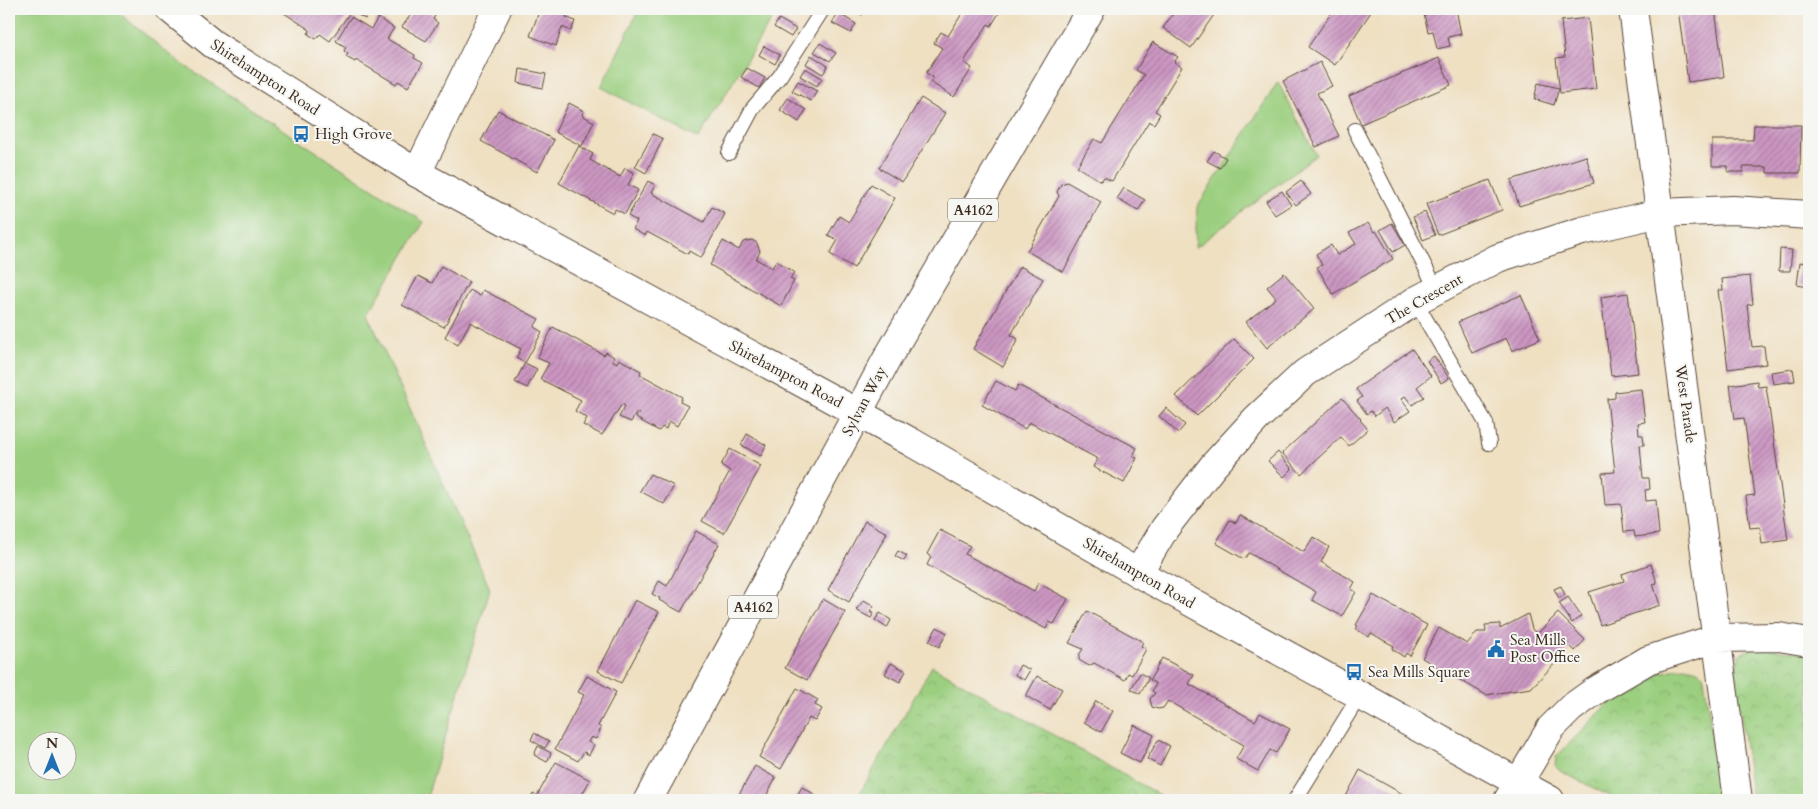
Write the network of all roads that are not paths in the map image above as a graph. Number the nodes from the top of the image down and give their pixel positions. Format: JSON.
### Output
{"nodes":[{"id":1,"x":170,"y":9,"type":"edge"},
{"id":2,"x":497,"y":9,"type":"edge"},
{"id":3,"x":824,"y":9,"type":"edge"},
{"id":4,"x":1091,"y":9,"type":"edge"},
{"id":5,"x":1633,"y":9,"type":"edge"},
{"id":6,"x":1355,"y":130,"type":"dead end"},
{"id":7,"x":729,"y":154,"type":"dead end"},
{"id":8,"x":417,"y":173,"type":"junction"},
{"id":9,"x":1660,"y":213,"type":"junction"},
{"id":10,"x":1809,"y":215,"type":"edge"},
{"id":11,"x":1426,"y":295,"type":"junction"},
{"id":12,"x":858,"y":413,"type":"junction"},
{"id":13,"x":1489,"y":443,"type":"dead end"},
{"id":14,"x":1138,"y":574,"type":"junction"},
{"id":15,"x":1717,"y":638,"type":"junction"},
{"id":16,"x":1809,"y":642,"type":"edge"},
{"id":17,"x":1360,"y":695,"type":"junction"},
{"id":18,"x":1513,"y":791,"type":"edge"},
{"id":19,"x":648,"y":800,"type":"edge"},
{"id":20,"x":1295,"y":800,"type":"edge"},
{"id":21,"x":1550,"y":800,"type":"edge"},
{"id":22,"x":1738,"y":800,"type":"edge"}],
"edges":[{"from":1,"to":8,"type":"main road","name":"Shirehampton Road"},
{"from":2,"to":8,"type":"main road"},
{"from":3,"to":7,"type":"lane"},
{"from":4,"to":12,"type":"main road","name":"Sylvan Way","number":"A4162"},
{"from":5,"to":9,"type":"main road","name":"West Parade"},
{"from":6,"to":11,"type":"lane"},
{"from":8,"to":12,"type":"main road","name":"Shirehampton Road"},
{"from":9,"to":10,"type":"main road","name":"The Crescent"},
{"from":9,"to":11,"type":"main road","name":"The Crescent"},
{"from":9,"to":15,"type":"main road","name":"West Parade"},
{"from":11,"to":13,"type":"lane"},
{"from":11,"to":14,"type":"main road","name":"The Crescent"},
{"from":12,"to":14,"type":"main road","name":"Shirehampton Road"},
{"from":12,"to":19,"type":"main road","name":"Sylvan Way","number":"A4162"},
{"from":14,"to":17,"type":"main road","name":"Shirehampton Road"},
{"from":15,"to":16,"type":"main road"},
{"from":15,"to":18,"type":"main road"},
{"from":15,"to":22,"type":"main road","name":"West Parade"},
{"from":17,"to":18,"type":"main road","name":"Shirehampton Road"},
{"from":17,"to":20,"type":"lane"},
{"from":18,"to":21,"type":"main road","name":"Shirehampton Road"}]}
